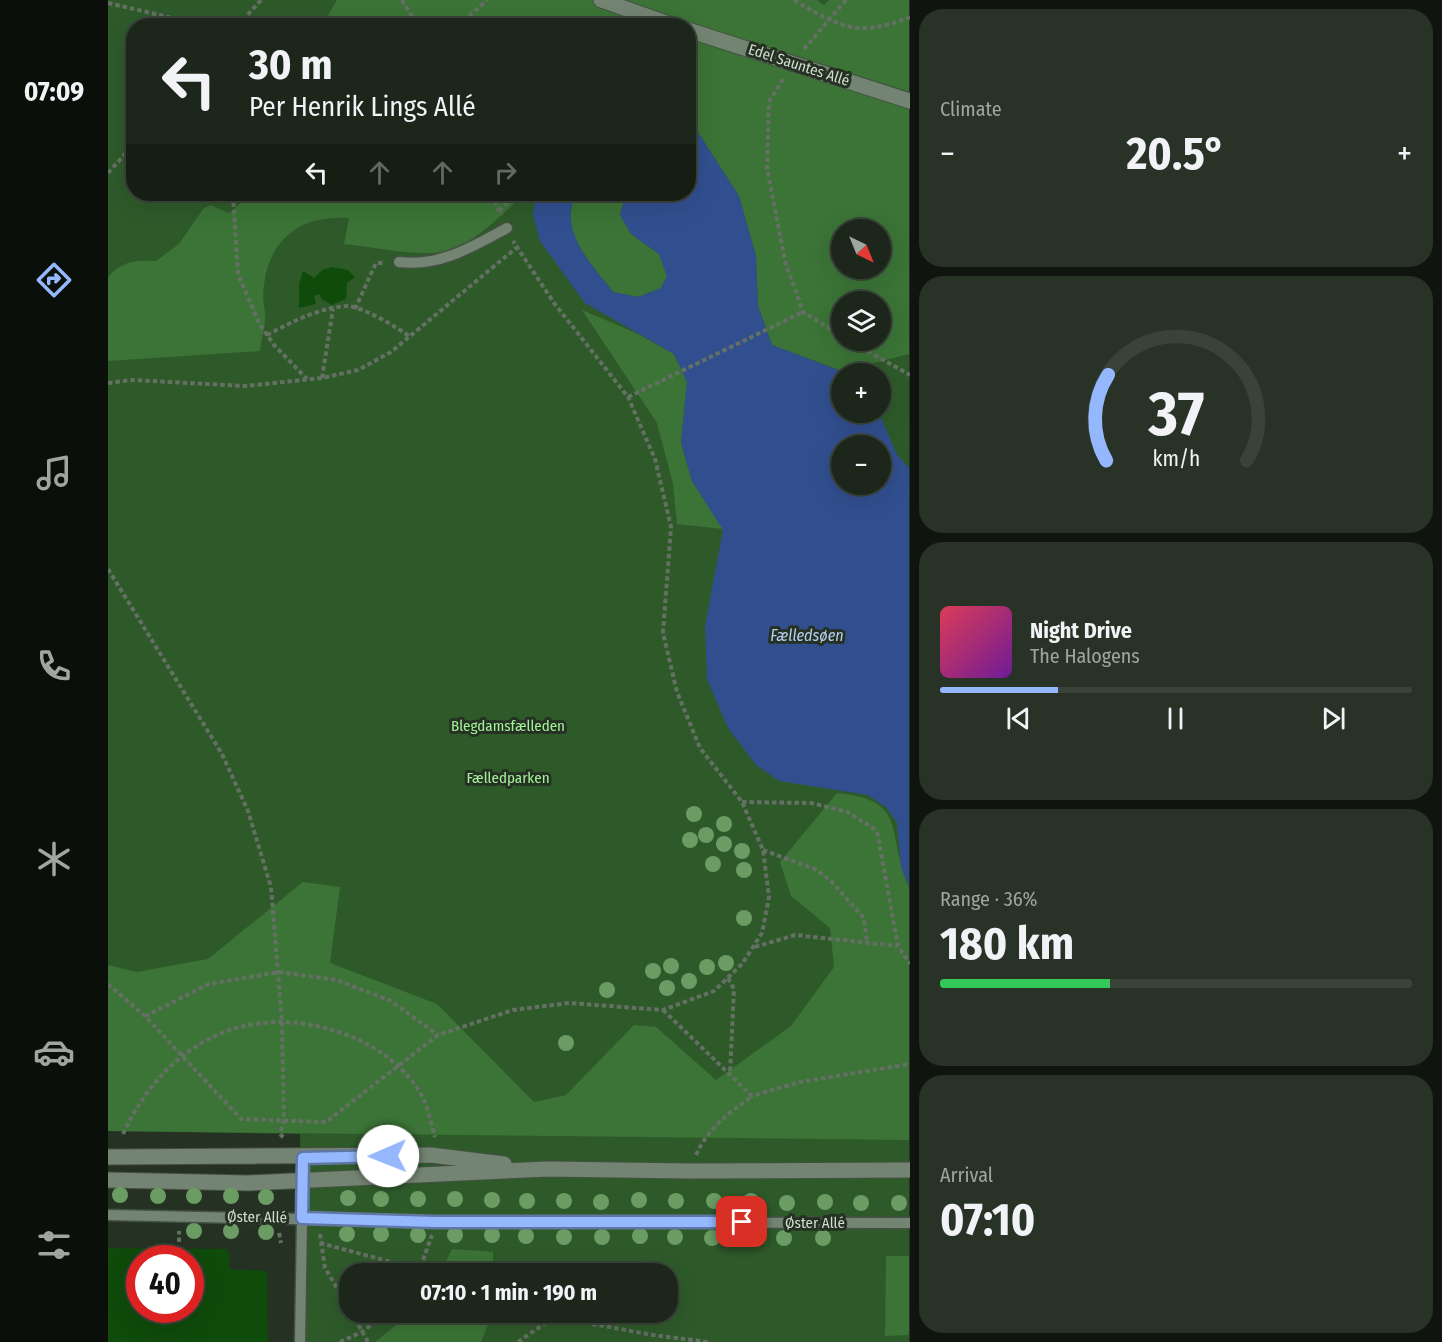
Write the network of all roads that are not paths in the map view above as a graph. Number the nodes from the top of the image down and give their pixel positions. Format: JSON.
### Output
{"nodes":[{"id":1,"x":601,"y":0,"type":"edge"},
{"id":2,"x":650,"y":18,"type":"edge"},
{"id":3,"x":696,"y":32,"type":"edge"},
{"id":4,"x":909,"y":101,"type":"edge"},
{"id":5,"x":507,"y":228,"type":"road end"},
{"id":6,"x":399,"y":262,"type":"road end"},
{"id":7,"x":108,"y":1157,"type":"edge"},
{"id":8,"x":303,"y":1158,"type":"junction"},
{"id":9,"x":548,"y":1169,"type":"junction"},
{"id":10,"x":909,"y":1170,"type":"edge"},
{"id":11,"x":108,"y":1180,"type":"edge"},
{"id":12,"x":304,"y":1181,"type":"junction"},
{"id":13,"x":108,"y":1215,"type":"edge"},
{"id":14,"x":302,"y":1218,"type":"junction"},
{"id":15,"x":909,"y":1223,"type":"edge"},
{"id":16,"x":300,"y":1342,"type":"edge"}],
"edges":[{"from":1,"to":2,"type":"street"},
{"from":3,"to":4,"type":"street","name":"Edel Sauntes Allé"},
{"from":5,"to":6,"type":"lane"},
{"from":7,"to":8,"type":"street"},
{"from":8,"to":9,"type":"street"},
{"from":8,"to":12,"type":"lane"},
{"from":9,"to":10,"type":"street"},
{"from":9,"to":12,"type":"street"},
{"from":11,"to":12,"type":"street"},
{"from":12,"to":14,"type":"lane"},
{"from":13,"to":14,"type":"lane","name":"Øster Allé"},
{"from":14,"to":15,"type":"lane","name":"Øster Allé"},
{"from":14,"to":16,"type":"lane"}]}
